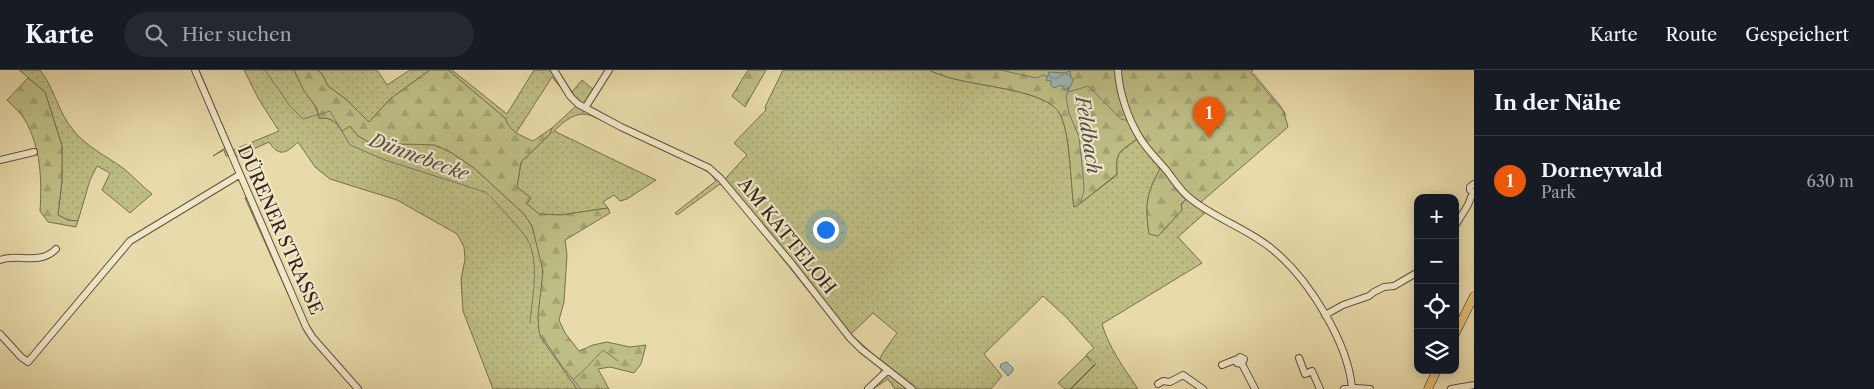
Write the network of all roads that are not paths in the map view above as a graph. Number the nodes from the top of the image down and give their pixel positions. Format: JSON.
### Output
{"nodes":[{"id":1,"x":195,"y":70,"type":"edge"},
{"id":2,"x":554,"y":70,"type":"edge"},
{"id":3,"x":610,"y":70,"type":"edge"},
{"id":4,"x":1118,"y":70,"type":"edge"},
{"id":5,"x":584,"y":108,"type":"junction"},
{"id":6,"x":34,"y":152,"type":"dead end"},
{"id":7,"x":0,"y":160,"type":"edge"},
{"id":8,"x":239,"y":175,"type":"junction"},
{"id":9,"x":1474,"y":184,"type":"edge"},
{"id":10,"x":1473,"y":192,"type":"edge"},
{"id":11,"x":1459,"y":220,"type":"edge"},
{"id":12,"x":56,"y":248,"type":"dead end"},
{"id":13,"x":0,"y":260,"type":"edge"},
{"id":14,"x":1414,"y":274,"type":"edge"},
{"id":15,"x":1474,"y":296,"type":"edge"},
{"id":16,"x":1325,"y":315,"type":"junction"},
{"id":17,"x":1458,"y":329,"type":"edge"},
{"id":18,"x":0,"y":334,"type":"edge"},
{"id":19,"x":1299,"y":358,"type":"dead end"},
{"id":20,"x":1222,"y":365,"type":"dead end"},
{"id":21,"x":888,"y":370,"type":"junction"},
{"id":22,"x":1435,"y":374,"type":"edge"},
{"id":23,"x":1158,"y":384,"type":"dead end"},
{"id":24,"x":1474,"y":385,"type":"edge"},
{"id":25,"x":1352,"y":388,"type":"edge"},
{"id":26,"x":358,"y":389,"type":"edge"},
{"id":27,"x":868,"y":389,"type":"edge"},
{"id":28,"x":912,"y":389,"type":"edge"},
{"id":29,"x":1203,"y":389,"type":"edge"},
{"id":30,"x":1255,"y":389,"type":"edge"},
{"id":31,"x":1320,"y":389,"type":"edge"},
{"id":32,"x":1344,"y":389,"type":"edge"},
{"id":33,"x":1370,"y":389,"type":"edge"},
{"id":34,"x":1428,"y":389,"type":"edge"},
{"id":35,"x":1451,"y":389,"type":"edge"}],
"edges":[{"from":1,"to":8,"type":"street","name":"DÜRENER STRASSE"},
{"from":2,"to":5,"type":"street","name":"AM KATTELOH"},
{"from":3,"to":5,"type":"street"},
{"from":4,"to":16,"type":"street"},
{"from":5,"to":21,"type":"street","name":"AM KATTELOH"},
{"from":6,"to":7,"type":"street"},
{"from":8,"to":18,"type":"street"},
{"from":8,"to":26,"type":"street","name":"DÜRENER STRASSE"},
{"from":9,"to":10,"type":"street"},
{"from":10,"to":11,"type":"street"},
{"from":12,"to":13,"type":"street"},
{"from":14,"to":16,"type":"street"},
{"from":15,"to":17,"type":"main road"},
{"from":16,"to":25,"type":"street"},
{"from":19,"to":31,"type":"street"},
{"from":20,"to":30,"type":"street"},
{"from":21,"to":27,"type":"street"},
{"from":21,"to":28,"type":"street","name":"AM KATTELOH"},
{"from":22,"to":34,"type":"main road"},
{"from":23,"to":29,"type":"street"},
{"from":24,"to":35,"type":"street"},
{"from":25,"to":32,"type":"street"},
{"from":25,"to":33,"type":"street"}]}
